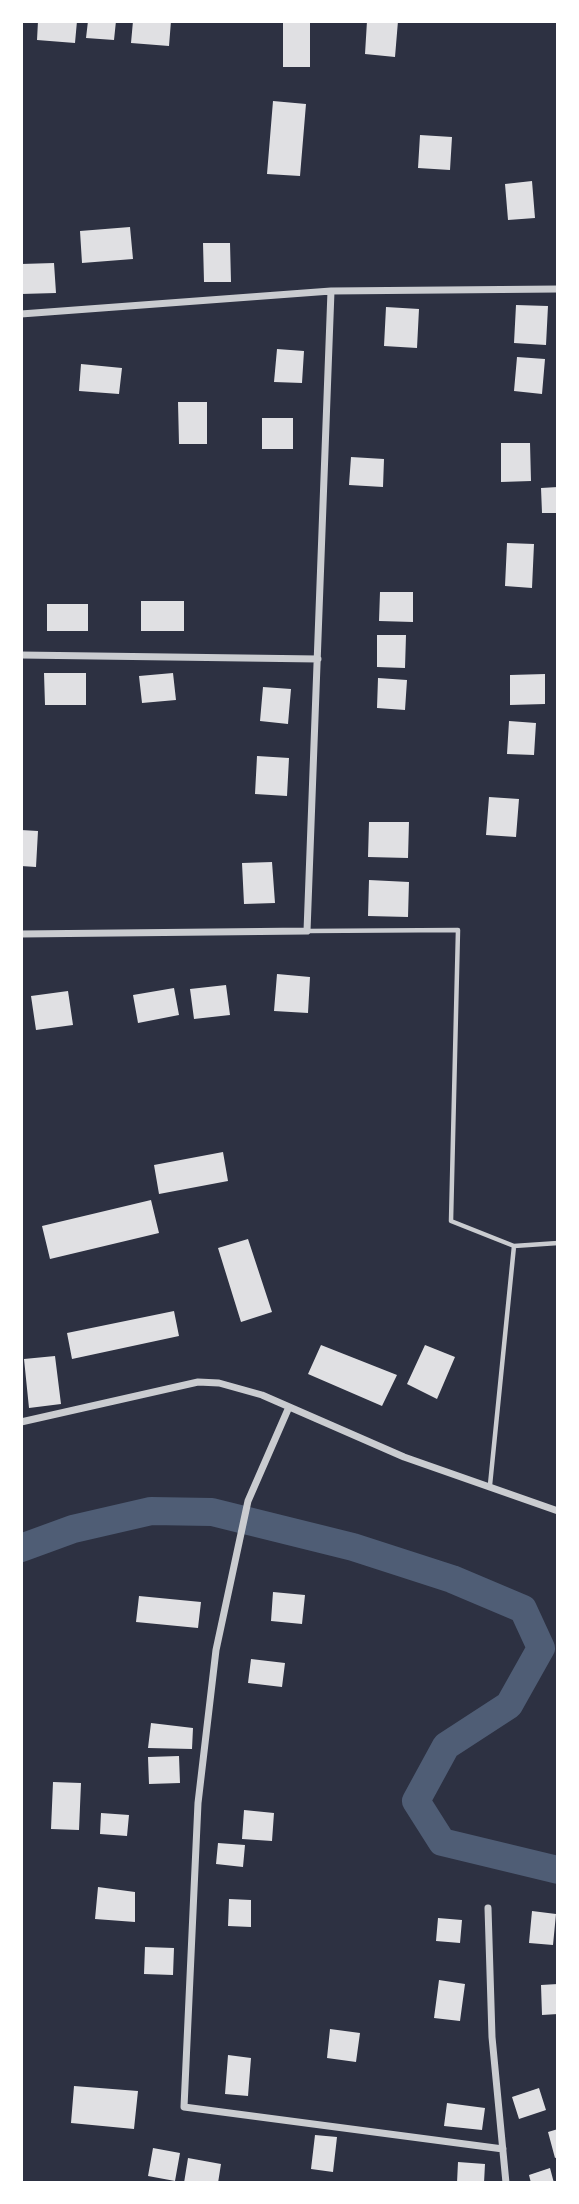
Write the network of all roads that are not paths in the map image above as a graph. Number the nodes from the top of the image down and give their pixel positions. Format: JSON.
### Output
{"nodes":[{"id":1,"x":558,"y":289,"type":"edge"},
{"id":2,"x":331,"y":291,"type":"junction"},
{"id":3,"x":21,"y":314,"type":"edge"},
{"id":4,"x":21,"y":655,"type":"edge"},
{"id":5,"x":318,"y":659,"type":"junction"},
{"id":6,"x":307,"y":932,"type":"junction"},
{"id":7,"x":21,"y":934,"type":"edge"},
{"id":8,"x":558,"y":1243,"type":"edge"},
{"id":9,"x":514,"y":1246,"type":"junction"},
{"id":10,"x":289,"y":1407,"type":"junction"},
{"id":11,"x":21,"y":1422,"type":"edge"},
{"id":12,"x":490,"y":1485,"type":"junction"},
{"id":13,"x":558,"y":1511,"type":"edge"},
{"id":14,"x":488,"y":1908,"type":"dead end"},
{"id":15,"x":503,"y":2150,"type":"junction"},
{"id":16,"x":506,"y":2183,"type":"edge"}],
"edges":[{"from":1,"to":2,"type":"street"},
{"from":2,"to":3,"type":"street"},
{"from":2,"to":5,"type":"street"},
{"from":4,"to":5,"type":"street"},
{"from":5,"to":6,"type":"street"},
{"from":6,"to":7,"type":"street"},
{"from":6,"to":9,"type":"lane"},
{"from":8,"to":9,"type":"lane"},
{"from":9,"to":12,"type":"lane"},
{"from":10,"to":11,"type":"street"},
{"from":10,"to":12,"type":"street"},
{"from":10,"to":15,"type":"street"},
{"from":12,"to":13,"type":"street"},
{"from":14,"to":15,"type":"street"},
{"from":15,"to":16,"type":"street"}]}
